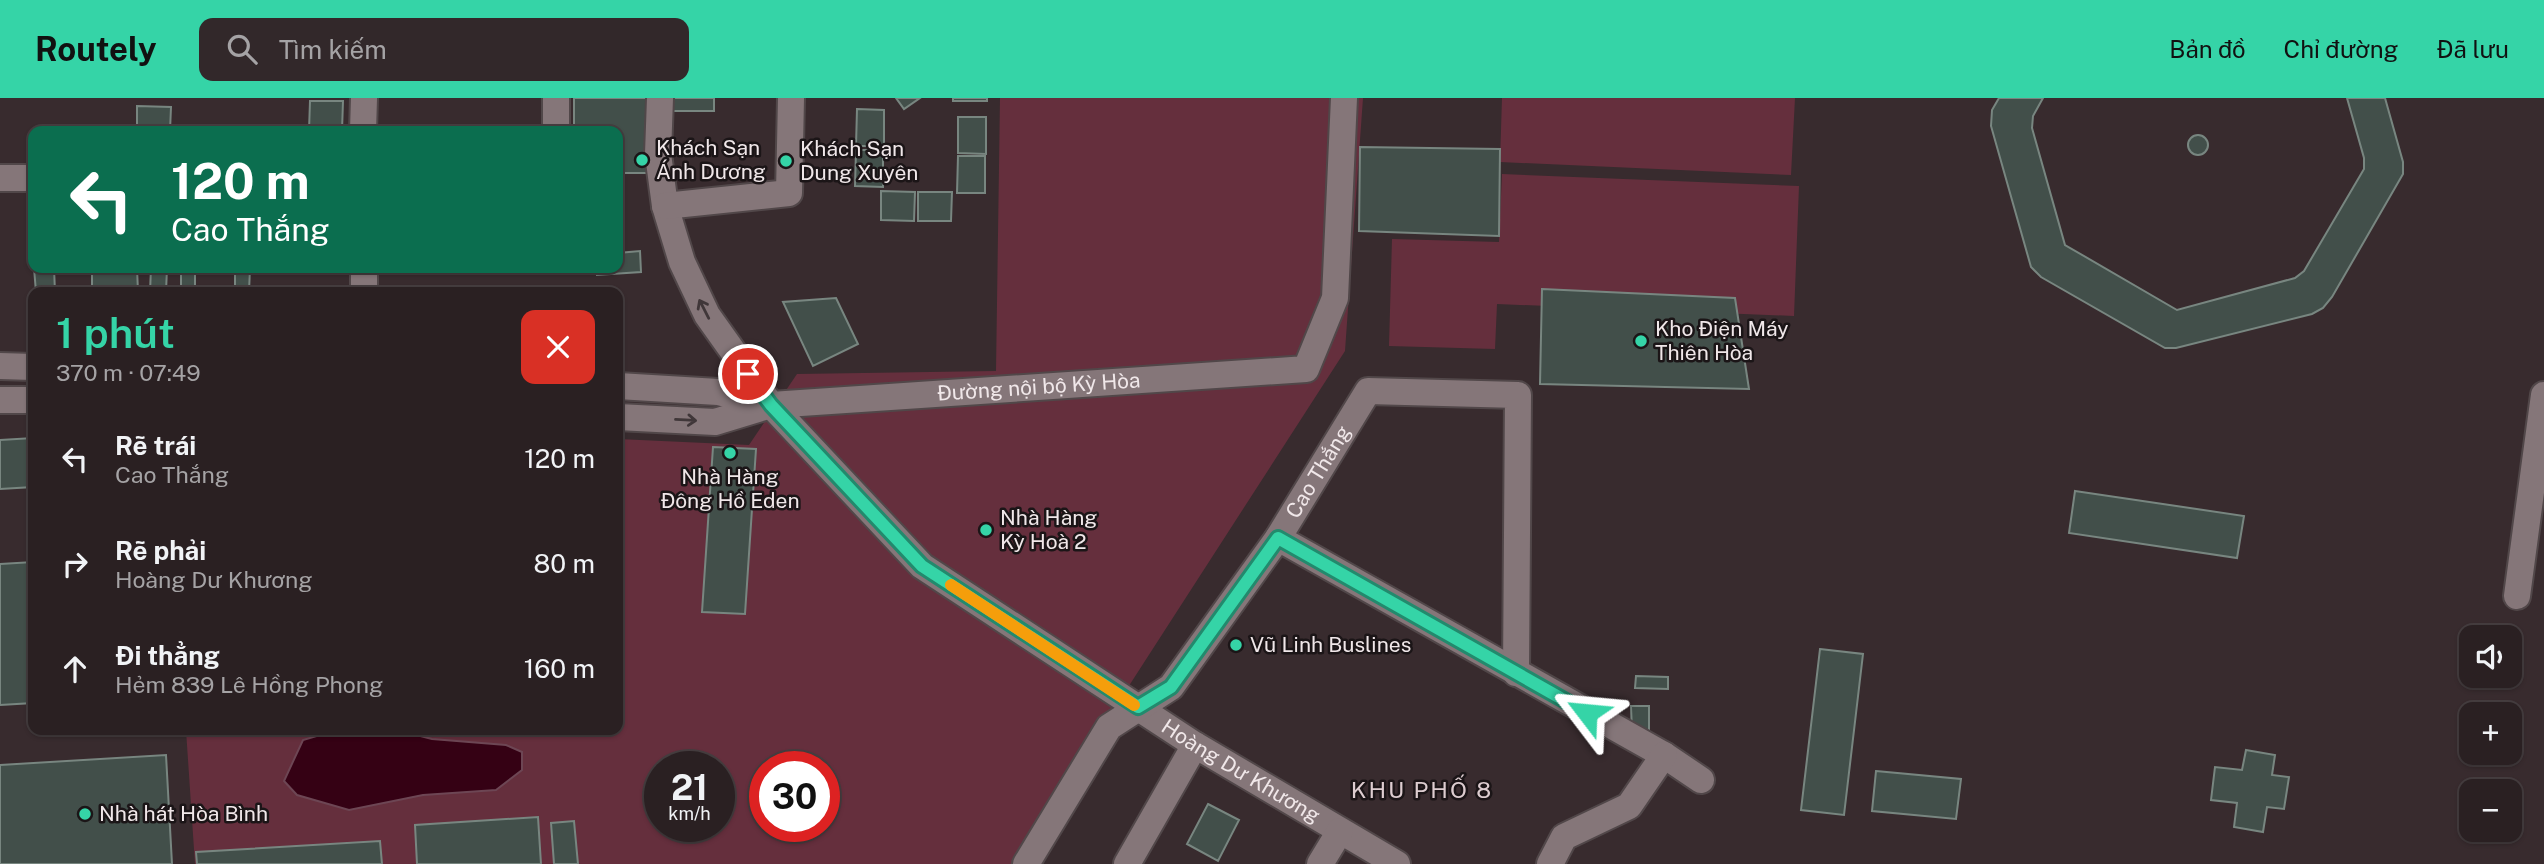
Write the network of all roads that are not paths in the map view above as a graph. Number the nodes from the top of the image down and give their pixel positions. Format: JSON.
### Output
{"nodes":[{"id":1,"x":364,"y":98,"type":"edge"},
{"id":2,"x":556,"y":98,"type":"edge"},
{"id":3,"x":660,"y":98,"type":"edge"},
{"id":4,"x":791,"y":98,"type":"edge"},
{"id":5,"x":1344,"y":98,"type":"edge"},
{"id":6,"x":363,"y":126,"type":"edge"},
{"id":7,"x":556,"y":126,"type":"edge"},
{"id":8,"x":0,"y":178,"type":"edge"},
{"id":9,"x":28,"y":178,"type":"edge"},
{"id":10,"x":665,"y":206,"type":"junction"},
{"id":11,"x":0,"y":366,"type":"edge"},
{"id":12,"x":28,"y":367,"type":"edge"},
{"id":13,"x":623,"y":386,"type":"edge"},
{"id":14,"x":2544,"y":395,"type":"edge"},
{"id":15,"x":0,"y":400,"type":"edge"},
{"id":16,"x":28,"y":400,"type":"edge"},
{"id":17,"x":771,"y":405,"type":"junction"},
{"id":18,"x":623,"y":417,"type":"edge"},
{"id":19,"x":1278,"y":538,"type":"junction"},
{"id":20,"x":2517,"y":596,"type":"dead end"},
{"id":21,"x":1516,"y":673,"type":"junction"},
{"id":22,"x":1138,"y":707,"type":"junction"},
{"id":23,"x":1195,"y":745,"type":"junction"},
{"id":24,"x":1664,"y":755,"type":"junction"},
{"id":25,"x":1701,"y":780,"type":"dead end"},
{"id":26,"x":1340,"y":831,"type":"junction"},
{"id":27,"x":1026,"y":864,"type":"edge"},
{"id":28,"x":1127,"y":864,"type":"edge"},
{"id":29,"x":1320,"y":864,"type":"edge"},
{"id":30,"x":1397,"y":864,"type":"edge"},
{"id":31,"x":1550,"y":864,"type":"edge"}],
"edges":[{"from":1,"to":6,"type":"street"},
{"from":2,"to":7,"type":"street"},
{"from":3,"to":10,"type":"street","name":"Hoàng Dư Khương"},
{"from":4,"to":10,"type":"street"},
{"from":5,"to":17,"type":"street","name":"Đường nội bộ Kỳ Hòa"},
{"from":8,"to":9,"type":"street"},
{"from":17,"to":10,"type":"street","name":"Hoàng Dư Khương","one_way":true},
{"from":11,"to":12,"type":"street"},
{"from":13,"to":17,"type":"street"},
{"from":14,"to":20,"type":"street"},
{"from":15,"to":16,"type":"street"},
{"from":18,"to":17,"type":"street","one_way":true},
{"from":17,"to":22,"type":"street","name":"Hoàng Dư Khương"},
{"from":19,"to":21,"type":"street"},
{"from":19,"to":21,"type":"street","name":"Cao Thắng"},
{"from":19,"to":22,"type":"street","name":"Cao Thắng"},
{"from":21,"to":24,"type":"street"},
{"from":22,"to":23,"type":"street","name":"Hoàng Dư Khương"},
{"from":22,"to":27,"type":"street","name":"Cao Thắng"},
{"from":23,"to":26,"type":"street","name":"Hoàng Dư Khương"},
{"from":23,"to":28,"type":"street"},
{"from":24,"to":25,"type":"street"},
{"from":24,"to":31,"type":"street"},
{"from":26,"to":29,"type":"street"},
{"from":26,"to":30,"type":"street","name":"Hoàng Dư Khương"}]}
